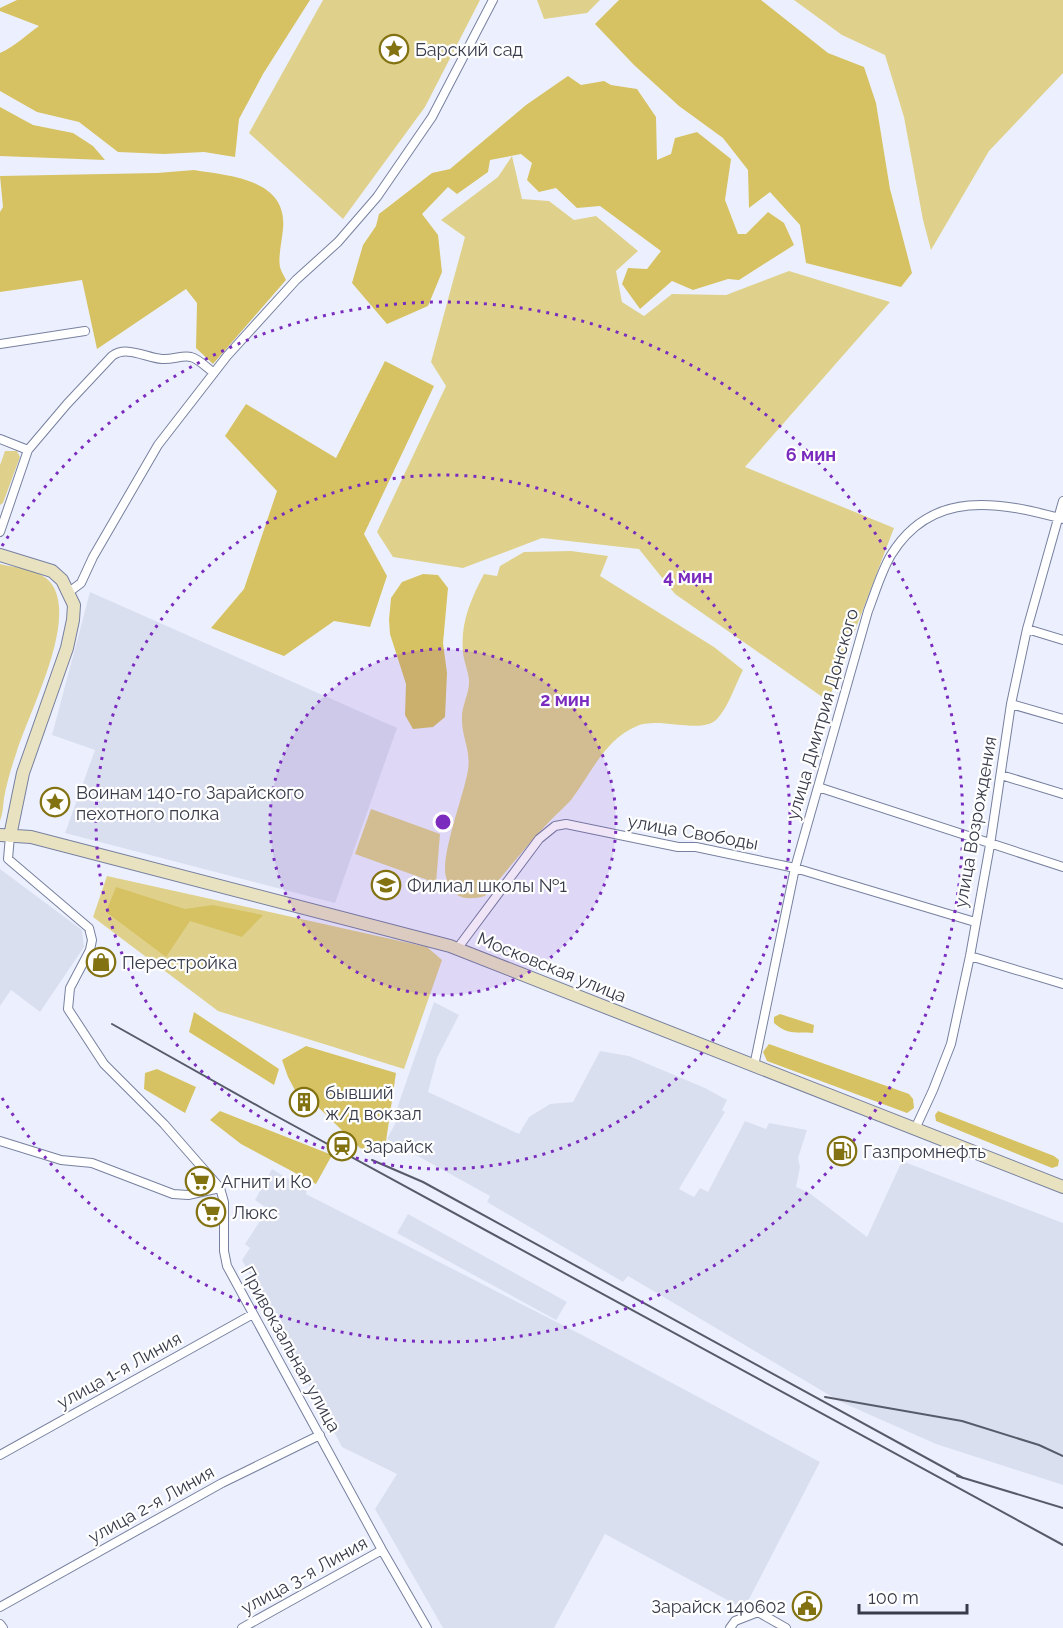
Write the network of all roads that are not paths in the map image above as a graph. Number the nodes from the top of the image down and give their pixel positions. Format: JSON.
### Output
{"nodes":[{"id":1,"x":493,"y":0,"type":"edge"},
{"id":2,"x":85,"y":331,"type":"dead end"},
{"id":3,"x":0,"y":344,"type":"edge"},
{"id":4,"x":214,"y":374,"type":"junction"},
{"id":5,"x":0,"y":439,"type":"edge"},
{"id":6,"x":28,"y":450,"type":"junction"},
{"id":7,"x":1063,"y":501,"type":"edge"},
{"id":8,"x":1060,"y":518,"type":"edge"},
{"id":9,"x":0,"y":532,"type":"edge"},
{"id":10,"x":0,"y":555,"type":"edge"},
{"id":11,"x":69,"y":592,"type":"junction"},
{"id":12,"x":1028,"y":629,"type":"junction"},
{"id":13,"x":1063,"y":640,"type":"edge"},
{"id":14,"x":1011,"y":704,"type":"junction"},
{"id":15,"x":1063,"y":719,"type":"edge"},
{"id":16,"x":1001,"y":775,"type":"junction"},
{"id":17,"x":818,"y":787,"type":"junction"},
{"id":18,"x":1063,"y":794,"type":"edge"},
{"id":19,"x":5,"y":836,"type":"edge"},
{"id":20,"x":990,"y":845,"type":"junction"},
{"id":21,"x":1063,"y":867,"type":"edge"},
{"id":22,"x":795,"y":868,"type":"junction"},
{"id":23,"x":975,"y":922,"type":"junction"},
{"id":24,"x":457,"y":949,"type":"junction"},
{"id":25,"x":970,"y":956,"type":"junction"},
{"id":26,"x":1063,"y":984,"type":"edge"},
{"id":27,"x":754,"y":1066,"type":"junction"},
{"id":28,"x":915,"y":1129,"type":"junction"},
{"id":29,"x":0,"y":1141,"type":"edge"},
{"id":30,"x":1063,"y":1187,"type":"edge"},
{"id":31,"x":220,"y":1188,"type":"junction"},
{"id":32,"x":253,"y":1314,"type":"junction"},
{"id":33,"x":320,"y":1435,"type":"junction"},
{"id":34,"x":0,"y":1455,"type":"edge"},
{"id":35,"x":382,"y":1550,"type":"junction"},
{"id":36,"x":0,"y":1607,"type":"edge"},
{"id":37,"x":0,"y":1623,"type":"edge"},
{"id":38,"x":732,"y":1625,"type":"edge"},
{"id":39,"x":3,"y":1628,"type":"edge"},
{"id":40,"x":242,"y":1628,"type":"edge"},
{"id":41,"x":427,"y":1628,"type":"edge"},
{"id":42,"x":786,"y":1628,"type":"edge"}],
"edges":[{"from":1,"to":4,"type":"street"},
{"from":2,"to":3,"type":"street"},
{"from":4,"to":6,"type":"street"},
{"from":4,"to":11,"type":"street"},
{"from":5,"to":6,"type":"street"},
{"from":6,"to":9,"type":"street"},
{"from":7,"to":8,"type":"street","name":"улица Возрождения"},
{"from":8,"to":12,"type":"street","name":"улица Возрождения"},
{"from":8,"to":17,"type":"street","name":"улица Дмитрия Донского"},
{"from":10,"to":11,"type":"main road"},
{"from":11,"to":19,"type":"main road"},
{"from":12,"to":13,"type":"street"},
{"from":12,"to":14,"type":"street","name":"улица Возрождения"},
{"from":14,"to":15,"type":"street"},
{"from":14,"to":16,"type":"street","name":"улица Возрождения"},
{"from":16,"to":18,"type":"street"},
{"from":16,"to":20,"type":"street","name":"улица Возрождения"},
{"from":17,"to":20,"type":"street"},
{"from":17,"to":22,"type":"street","name":"улица Дмитрия Донского"},
{"from":19,"to":24,"type":"main road","name":"Московская улица"},
{"from":19,"to":31,"type":"street"},
{"from":20,"to":21,"type":"street"},
{"from":20,"to":23,"type":"street","name":"улица Возрождения"},
{"from":22,"to":23,"type":"street","name":"улица Свободы"},
{"from":22,"to":24,"type":"street","name":"улица Свободы"},
{"from":22,"to":27,"type":"street","name":"улица Дмитрия Донского"},
{"from":23,"to":25,"type":"street","name":"улица Возрождения"},
{"from":24,"to":27,"type":"main road","name":"Московская улица"},
{"from":25,"to":26,"type":"street"},
{"from":25,"to":28,"type":"street","name":"улица Возрождения"},
{"from":27,"to":28,"type":"main road","name":"Московская улица"},
{"from":28,"to":30,"type":"main road","name":"Московская улица"},
{"from":29,"to":31,"type":"street"},
{"from":31,"to":32,"type":"street","name":"Привокзальная улица"},
{"from":32,"to":33,"type":"street","name":"Привокзальная улица"},
{"from":32,"to":34,"type":"street","name":"улица 1-я Линия"},
{"from":33,"to":35,"type":"street","name":"Привокзальная улица"},
{"from":33,"to":36,"type":"street","name":"улица 2-я Линия"},
{"from":35,"to":40,"type":"street","name":"улица 3-я Линия"},
{"from":35,"to":41,"type":"street","name":"Привокзальная улица"},
{"from":37,"to":39,"type":"street"},
{"from":38,"to":42,"type":"street"}]}
